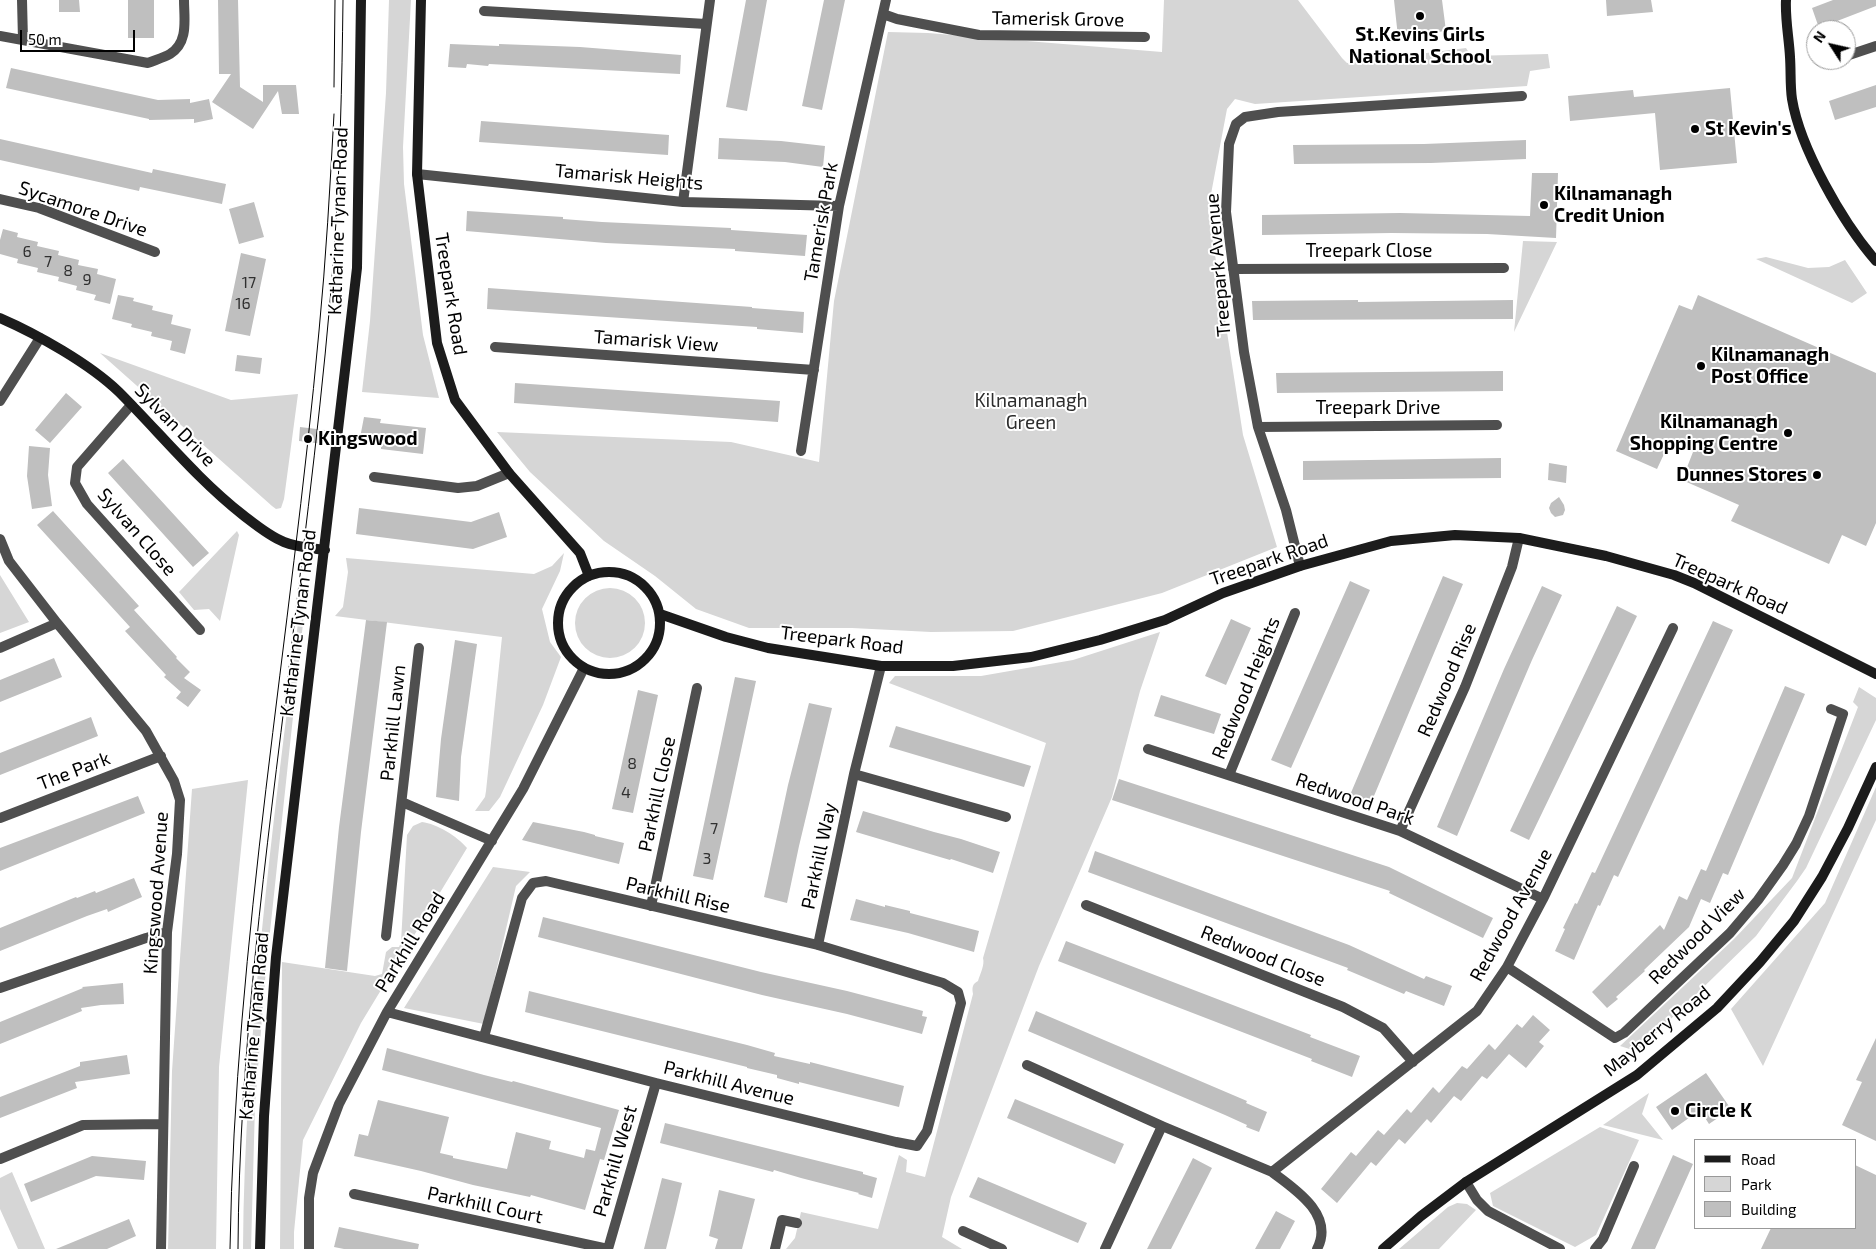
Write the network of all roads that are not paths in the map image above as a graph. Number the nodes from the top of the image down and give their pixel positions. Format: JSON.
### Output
{"nodes":[{"id":1,"x":22,"y":0,"type":"edge"},
{"id":2,"x":184,"y":0,"type":"edge"},
{"id":3,"x":361,"y":0,"type":"edge"},
{"id":4,"x":421,"y":0,"type":"edge"},
{"id":5,"x":710,"y":0,"type":"edge"},
{"id":6,"x":886,"y":0,"type":"edge"},
{"id":7,"x":1786,"y":0,"type":"edge"},
{"id":8,"x":484,"y":11,"type":"dead end"},
{"id":9,"x":882,"y":14,"type":"junction"},
{"id":10,"x":706,"y":24,"type":"junction"},
{"id":11,"x":0,"y":36,"type":"edge"},
{"id":12,"x":1145,"y":38,"type":"dead end"},
{"id":13,"x":23,"y":40,"type":"junction"},
{"id":14,"x":1876,"y":46,"type":"edge"},
{"id":15,"x":1856,"y":53,"type":"edge"},
{"id":16,"x":1522,"y":96,"type":"dead end"},
{"id":17,"x":417,"y":174,"type":"junction"},
{"id":18,"x":0,"y":199,"type":"edge"},
{"id":19,"x":683,"y":202,"type":"junction"},
{"id":20,"x":839,"y":206,"type":"junction"},
{"id":21,"x":155,"y":252,"type":"dead end"},
{"id":22,"x":1876,"y":261,"type":"edge"},
{"id":23,"x":1504,"y":268,"type":"dead end"},
{"id":24,"x":1233,"y":269,"type":"junction"},
{"id":25,"x":0,"y":318,"type":"edge"},
{"id":26,"x":40,"y":338,"type":"junction"},
{"id":27,"x":495,"y":347,"type":"dead end"},
{"id":28,"x":814,"y":370,"type":"junction"},
{"id":29,"x":0,"y":401,"type":"edge"},
{"id":30,"x":131,"y":405,"type":"junction"},
{"id":31,"x":1497,"y":425,"type":"dead end"},
{"id":32,"x":1258,"y":426,"type":"junction"},
{"id":33,"x":801,"y":451,"type":"dead end"},
{"id":34,"x":509,"y":473,"type":"junction"},
{"id":35,"x":374,"y":476,"type":"dead end"},
{"id":36,"x":1519,"y":538,"type":"junction"},
{"id":37,"x":0,"y":539,"type":"edge"},
{"id":38,"x":325,"y":550,"type":"junction"},
{"id":39,"x":1300,"y":566,"type":"junction"},
{"id":40,"x":589,"y":576,"type":"junction"},
{"id":41,"x":1295,"y":613,"type":"dead end"},
{"id":42,"x":660,"y":614,"type":"junction"},
{"id":43,"x":57,"y":624,"type":"junction"},
{"id":44,"x":1674,"y":628,"type":"dead end"},
{"id":45,"x":200,"y":630,"type":"dead end"},
{"id":46,"x":0,"y":648,"type":"edge"},
{"id":47,"x":419,"y":648,"type":"dead end"},
{"id":48,"x":881,"y":666,"type":"junction"},
{"id":49,"x":584,"y":668,"type":"junction"},
{"id":50,"x":1876,"y":674,"type":"edge"},
{"id":51,"x":697,"y":688,"type":"dead end"},
{"id":52,"x":1830,"y":709,"type":"dead end"},
{"id":53,"x":1148,"y":749,"type":"dead end"},
{"id":54,"x":161,"y":756,"type":"junction"},
{"id":55,"x":1876,"y":766,"type":"edge"},
{"id":56,"x":854,"y":774,"type":"junction"},
{"id":57,"x":1229,"y":775,"type":"junction"},
{"id":58,"x":402,"y":802,"type":"junction"},
{"id":59,"x":1006,"y":817,"type":"dead end"},
{"id":60,"x":0,"y":818,"type":"edge"},
{"id":61,"x":1400,"y":832,"type":"junction"},
{"id":62,"x":492,"y":842,"type":"junction"},
{"id":63,"x":1543,"y":898,"type":"junction"},
{"id":64,"x":1086,"y":905,"type":"dead end"},
{"id":65,"x":651,"y":906,"type":"junction"},
{"id":66,"x":168,"y":932,"type":"junction"},
{"id":67,"x":386,"y":936,"type":"dead end"},
{"id":68,"x":818,"y":945,"type":"junction"},
{"id":69,"x":1507,"y":967,"type":"junction"},
{"id":70,"x":0,"y":988,"type":"edge"},
{"id":71,"x":961,"y":1003,"type":"joint"},
{"id":72,"x":387,"y":1012,"type":"junction"},
{"id":73,"x":484,"y":1038,"type":"junction"},
{"id":74,"x":1413,"y":1062,"type":"junction"},
{"id":75,"x":1028,"y":1065,"type":"dead end"},
{"id":76,"x":656,"y":1083,"type":"junction"},
{"id":77,"x":163,"y":1124,"type":"junction"},
{"id":78,"x":1162,"y":1126,"type":"junction"},
{"id":79,"x":0,"y":1159,"type":"edge"},
{"id":80,"x":1634,"y":1166,"type":"dead end"},
{"id":81,"x":1272,"y":1172,"type":"junction"},
{"id":82,"x":1466,"y":1182,"type":"junction"},
{"id":83,"x":354,"y":1194,"type":"dead end"},
{"id":84,"x":797,"y":1223,"type":"dead end"},
{"id":85,"x":963,"y":1231,"type":"dead end"},
{"id":86,"x":160,"y":1249,"type":"edge"},
{"id":87,"x":260,"y":1249,"type":"edge"},
{"id":88,"x":309,"y":1249,"type":"edge"},
{"id":89,"x":608,"y":1249,"type":"edge"},
{"id":90,"x":775,"y":1249,"type":"edge"},
{"id":91,"x":1002,"y":1249,"type":"edge"},
{"id":92,"x":1105,"y":1249,"type":"edge"},
{"id":93,"x":1317,"y":1249,"type":"edge"},
{"id":94,"x":1382,"y":1249,"type":"edge"},
{"id":95,"x":1560,"y":1249,"type":"edge"},
{"id":96,"x":1595,"y":1249,"type":"edge"}],
"edges":[{"from":1,"to":13,"type":"street"},
{"from":2,"to":13,"type":"street"},
{"from":3,"to":38,"type":"street","name":"Katharine Tynan Road"},
{"from":4,"to":17,"type":"street","name":"Treepark Road"},
{"from":5,"to":10,"type":"street"},
{"from":6,"to":9,"type":"street","name":"Tamerisk Park"},
{"from":7,"to":22,"type":"street"},
{"from":8,"to":10,"type":"street"},
{"from":9,"to":12,"type":"street","name":"Tamerisk Grove"},
{"from":9,"to":20,"type":"street","name":"Tamerisk Park"},
{"from":10,"to":19,"type":"street"},
{"from":11,"to":13,"type":"street"},
{"from":14,"to":15,"type":"street"},
{"from":16,"to":24,"type":"street","name":"Treepark Avenue"},
{"from":17,"to":19,"type":"street","name":"Tamarisk Heights"},
{"from":17,"to":34,"type":"street","name":"Treepark Road"},
{"from":18,"to":21,"type":"street","name":"Sycamore Drive"},
{"from":19,"to":20,"type":"street","name":"Tamarisk Heights"},
{"from":20,"to":28,"type":"street","name":"Tamerisk Park"},
{"from":23,"to":24,"type":"street","name":"Treepark Close"},
{"from":24,"to":32,"type":"street","name":"Treepark Avenue"},
{"from":25,"to":26,"type":"street","name":"Sylvan Drive"},
{"from":26,"to":29,"type":"street"},
{"from":26,"to":30,"type":"street","name":"Sylvan Drive"},
{"from":27,"to":28,"type":"street","name":"Tamarisk View"},
{"from":28,"to":33,"type":"street","name":"Tamerisk Park"},
{"from":30,"to":38,"type":"street","name":"Sylvan Drive"},
{"from":30,"to":45,"type":"street","name":"Sylvan Close"},
{"from":31,"to":32,"type":"street","name":"Treepark Drive"},
{"from":32,"to":39,"type":"street","name":"Treepark Avenue"},
{"from":34,"to":35,"type":"street"},
{"from":34,"to":40,"type":"street","name":"Treepark Road"},
{"from":36,"to":39,"type":"street","name":"Treepark Road"},
{"from":36,"to":50,"type":"street","name":"Treepark Road"},
{"from":36,"to":61,"type":"street","name":"Redwood Rise"},
{"from":37,"to":43,"type":"street","name":"Kingswood Avenue"},
{"from":38,"to":87,"type":"street","name":"Katharine Tynan Road"},
{"from":39,"to":48,"type":"street","name":"Treepark Road"},
{"from":40,"to":42,"type":"street"},
{"from":40,"to":49,"type":"street"},
{"from":41,"to":57,"type":"street","name":"Redwood Heights"},
{"from":42,"to":48,"type":"street","name":"Treepark Road"},
{"from":42,"to":49,"type":"street"},
{"from":43,"to":46,"type":"street"},
{"from":43,"to":54,"type":"street","name":"Kingswood Avenue"},
{"from":44,"to":63,"type":"street","name":"Redwood Avenue"},
{"from":47,"to":58,"type":"street","name":"Parkhill Lawn"},
{"from":48,"to":56,"type":"street","name":"Parkhill Way"},
{"from":49,"to":62,"type":"street","name":"Parkhill Road"},
{"from":51,"to":65,"type":"street","name":"Parkhill Close"},
{"from":52,"to":69,"type":"street","name":"Redwood View"},
{"from":53,"to":57,"type":"street","name":"Redwood Park"},
{"from":54,"to":60,"type":"street","name":"The Park"},
{"from":54,"to":66,"type":"street","name":"Kingswood Avenue"},
{"from":55,"to":82,"type":"street","name":"Mayberry Road"},
{"from":56,"to":59,"type":"street"},
{"from":56,"to":68,"type":"street","name":"Parkhill Way"},
{"from":57,"to":61,"type":"street","name":"Redwood Park"},
{"from":58,"to":62,"type":"street","name":"Parkhill Lawn"},
{"from":58,"to":67,"type":"street","name":"Parkhill Lawn"},
{"from":61,"to":63,"type":"street","name":"Redwood Park"},
{"from":62,"to":72,"type":"street","name":"Parkhill Road"},
{"from":63,"to":69,"type":"street","name":"Redwood Avenue"},
{"from":64,"to":74,"type":"street","name":"Redwood Close"},
{"from":65,"to":68,"type":"street","name":"Parkhill Rise"},
{"from":65,"to":73,"type":"street","name":"Parkhill Rise"},
{"from":66,"to":70,"type":"street"},
{"from":66,"to":77,"type":"street","name":"Kingswood Avenue"},
{"from":68,"to":71,"type":"street","name":"Parkhill Rise"},
{"from":69,"to":74,"type":"street","name":"Redwood Avenue"},
{"from":71,"to":76,"type":"street","name":"Parkhill Avenue"},
{"from":72,"to":73,"type":"street","name":"Parkhill Avenue"},
{"from":72,"to":88,"type":"street","name":"Parkhill Road"},
{"from":73,"to":76,"type":"street","name":"Parkhill Avenue"},
{"from":74,"to":81,"type":"street","name":"Redwood Avenue"},
{"from":75,"to":78,"type":"street"},
{"from":76,"to":89,"type":"street","name":"Parkhill West"},
{"from":77,"to":79,"type":"street"},
{"from":77,"to":86,"type":"street","name":"Kingswood Avenue"},
{"from":78,"to":81,"type":"street"},
{"from":78,"to":92,"type":"street"},
{"from":80,"to":96,"type":"street"},
{"from":81,"to":93,"type":"street"},
{"from":82,"to":94,"type":"street","name":"Mayberry Road"},
{"from":82,"to":95,"type":"street"},
{"from":83,"to":89,"type":"street","name":"Parkhill Court"},
{"from":84,"to":90,"type":"street"},
{"from":85,"to":91,"type":"street"}]}
